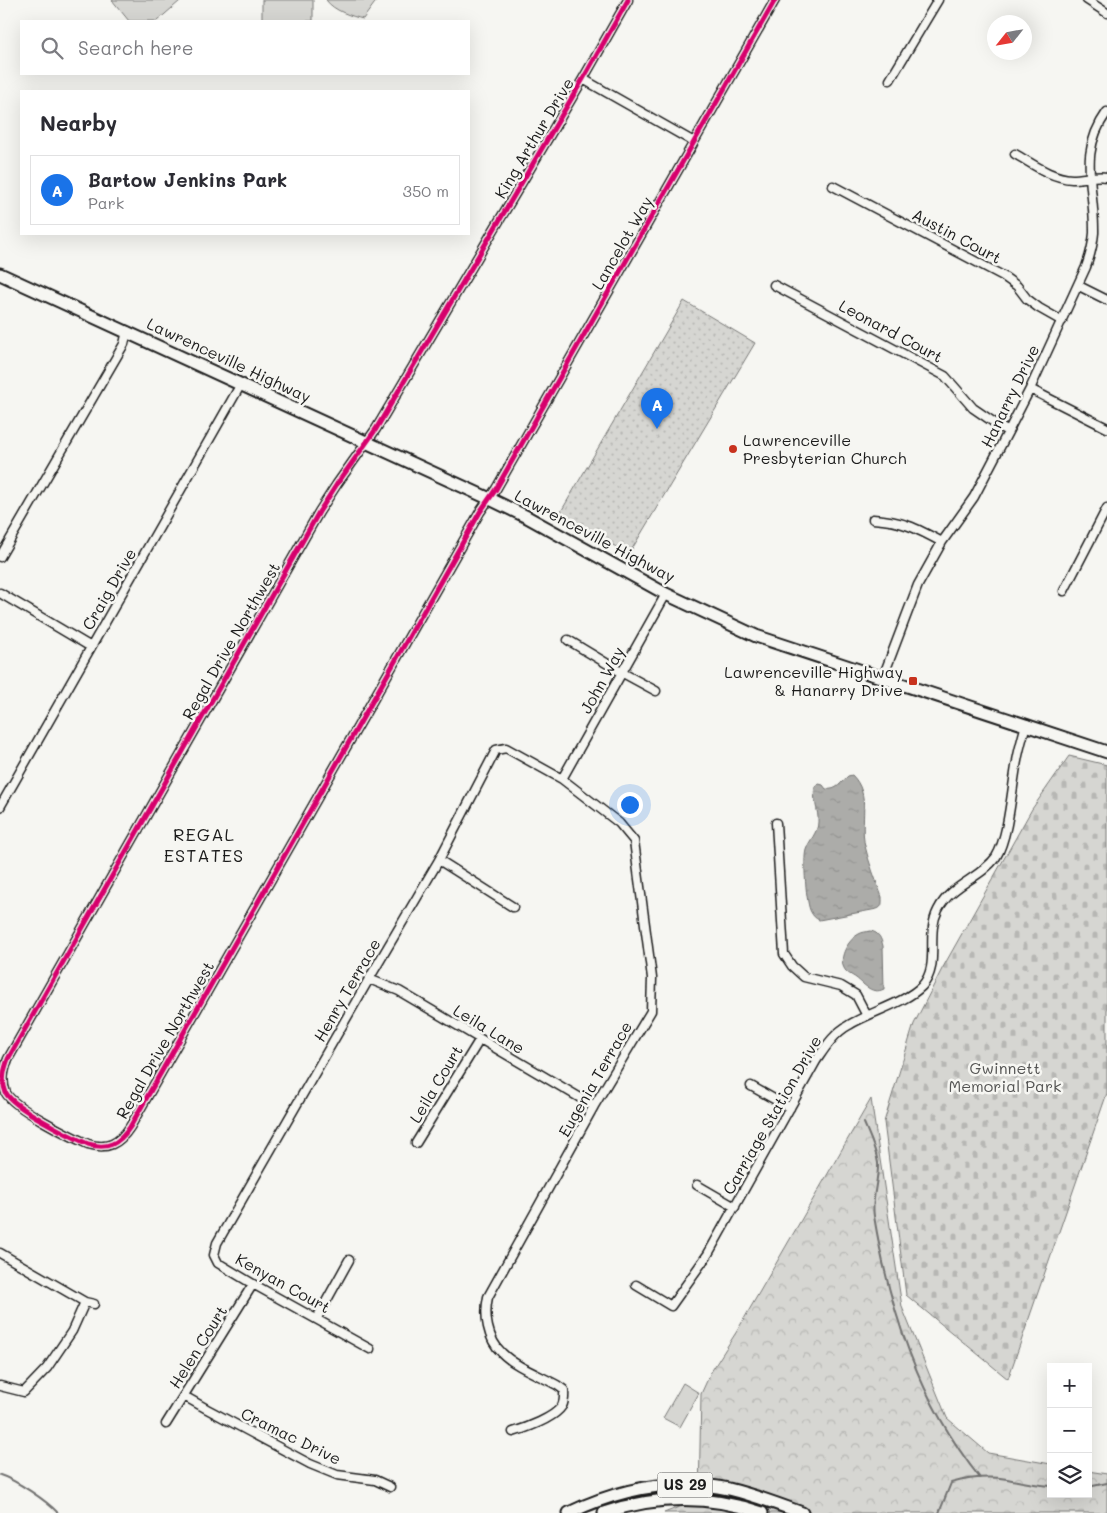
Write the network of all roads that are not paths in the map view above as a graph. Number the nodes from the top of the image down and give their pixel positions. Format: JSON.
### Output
{"nodes":[{"id":1,"x":628,"y":0,"type":"edge"},
{"id":2,"x":775,"y":0,"type":"edge"},
{"id":3,"x":938,"y":0,"type":"edge"},
{"id":4,"x":1087,"y":0,"type":"edge"},
{"id":5,"x":1107,"y":12,"type":"edge"},
{"id":6,"x":583,"y":80,"type":"junction"},
{"id":7,"x":890,"y":80,"type":"dead end"},
{"id":8,"x":1107,"y":112,"type":"edge"},
{"id":9,"x":694,"y":142,"type":"junction"},
{"id":10,"x":1015,"y":154,"type":"dead end"},
{"id":11,"x":1089,"y":176,"type":"junction"},
{"id":12,"x":1107,"y":177,"type":"edge"},
{"id":13,"x":833,"y":186,"type":"dead end"},
{"id":14,"x":0,"y":274,"type":"edge"},
{"id":15,"x":774,"y":286,"type":"dead end"},
{"id":16,"x":1079,"y":286,"type":"junction"},
{"id":17,"x":1107,"y":300,"type":"edge"},
{"id":18,"x":1062,"y":321,"type":"junction"},
{"id":19,"x":127,"y":331,"type":"junction"},
{"id":20,"x":241,"y":384,"type":"junction"},
{"id":21,"x":1030,"y":389,"type":"junction"},
{"id":22,"x":1107,"y":428,"type":"edge"},
{"id":23,"x":1008,"y":432,"type":"junction"},
{"id":24,"x":367,"y":441,"type":"junction"},
{"id":25,"x":490,"y":499,"type":"junction"},
{"id":26,"x":1107,"y":508,"type":"edge"},
{"id":27,"x":873,"y":519,"type":"dead end"},
{"id":28,"x":942,"y":542,"type":"junction"},
{"id":29,"x":0,"y":557,"type":"edge"},
{"id":30,"x":1064,"y":591,"type":"dead end"},
{"id":31,"x":0,"y":593,"type":"edge"},
{"id":32,"x":666,"y":594,"type":"junction"},
{"id":33,"x":568,"y":640,"type":"dead end"},
{"id":34,"x":91,"y":647,"type":"junction"},
{"id":35,"x":621,"y":672,"type":"junction"},
{"id":36,"x":883,"y":677,"type":"junction"},
{"id":37,"x":656,"y":690,"type":"dead end"},
{"id":38,"x":1026,"y":724,"type":"junction"},
{"id":39,"x":1107,"y":752,"type":"edge"},
{"id":40,"x":487,"y":768,"type":"joint"},
{"id":41,"x":562,"y":779,"type":"junction"},
{"id":42,"x":0,"y":807,"type":"edge"},
{"id":43,"x":776,"y":823,"type":"dead end"},
{"id":44,"x":439,"y":860,"type":"junction"},
{"id":45,"x":513,"y":907,"type":"dead end"},
{"id":46,"x":369,"y":979,"type":"junction"},
{"id":47,"x":867,"y":1016,"type":"junction"},
{"id":48,"x":480,"y":1039,"type":"junction"},
{"id":49,"x":751,"y":1086,"type":"dead end"},
{"id":50,"x":594,"y":1106,"type":"junction"},
{"id":51,"x":790,"y":1108,"type":"junction"},
{"id":52,"x":416,"y":1144,"type":"dead end"},
{"id":53,"x":697,"y":1186,"type":"dead end"},
{"id":54,"x":735,"y":1207,"type":"junction"},
{"id":55,"x":228,"y":1225,"type":"joint"},
{"id":56,"x":0,"y":1253,"type":"edge"},
{"id":57,"x":349,"y":1260,"type":"dead end"},
{"id":58,"x":254,"y":1284,"type":"junction"},
{"id":59,"x":636,"y":1285,"type":"dead end"},
{"id":60,"x":85,"y":1302,"type":"junction"},
{"id":61,"x":94,"y":1304,"type":"dead end"},
{"id":62,"x":317,"y":1318,"type":"junction"},
{"id":63,"x":370,"y":1349,"type":"dead end"},
{"id":64,"x":0,"y":1386,"type":"edge"},
{"id":65,"x":184,"y":1396,"type":"junction"},
{"id":66,"x":166,"y":1424,"type":"dead end"},
{"id":67,"x":513,"y":1432,"type":"dead end"},
{"id":68,"x":390,"y":1487,"type":"dead end"},
{"id":69,"x":569,"y":1513,"type":"edge"},
{"id":70,"x":604,"y":1513,"type":"edge"},
{"id":71,"x":762,"y":1513,"type":"edge"},
{"id":72,"x":802,"y":1513,"type":"edge"}],
"edges":[{"from":1,"to":6,"type":"street","name":"King Arthur Drive"},
{"from":2,"to":9,"type":"street","name":"Lancelot Way"},
{"from":3,"to":7,"type":"street"},
{"from":4,"to":5,"type":"street"},
{"from":6,"to":9,"type":"street"},
{"from":6,"to":24,"type":"street","name":"King Arthur Drive"},
{"from":8,"to":11,"type":"street","name":"Hanarry Drive"},
{"from":9,"to":25,"type":"street","name":"Lancelot Way"},
{"from":10,"to":11,"type":"street"},
{"from":11,"to":12,"type":"street"},
{"from":11,"to":16,"type":"street","name":"Hanarry Drive"},
{"from":13,"to":18,"type":"street","name":"Austin Court"},
{"from":14,"to":19,"type":"main road","name":"Lawrenceville Highway"},
{"from":15,"to":23,"type":"street","name":"Leonard Court"},
{"from":16,"to":17,"type":"street"},
{"from":16,"to":18,"type":"street","name":"Hanarry Drive"},
{"from":18,"to":21,"type":"street","name":"Hanarry Drive"},
{"from":19,"to":20,"type":"main road","name":"Lawrenceville Highway"},
{"from":19,"to":29,"type":"street"},
{"from":20,"to":24,"type":"main road","name":"Lawrenceville Highway"},
{"from":20,"to":34,"type":"street","name":"Craig Drive"},
{"from":21,"to":22,"type":"street"},
{"from":21,"to":23,"type":"street","name":"Hanarry Drive"},
{"from":23,"to":28,"type":"street","name":"Hanarry Drive"},
{"from":24,"to":25,"type":"main road","name":"Lawrenceville Highway"},
{"from":24,"to":25,"type":"street","name":"Regal Drive Northwest"},
{"from":25,"to":32,"type":"main road","name":"Lawrenceville Highway"},
{"from":26,"to":30,"type":"street"},
{"from":27,"to":28,"type":"street"},
{"from":28,"to":36,"type":"street","name":"Hanarry Drive"},
{"from":31,"to":34,"type":"street"},
{"from":32,"to":35,"type":"street","name":"John Way"},
{"from":32,"to":36,"type":"main road","name":"Lawrenceville Highway"},
{"from":33,"to":35,"type":"street"},
{"from":34,"to":42,"type":"street","name":"Craig Drive"},
{"from":35,"to":37,"type":"street"},
{"from":35,"to":41,"type":"street","name":"John Way"},
{"from":36,"to":38,"type":"main road","name":"Lawrenceville Highway"},
{"from":38,"to":39,"type":"main road","name":"Lawrenceville Highway"},
{"from":38,"to":47,"type":"street","name":"Carriage Station Drive"},
{"from":40,"to":41,"type":"street","name":"Eugenia Terrace"},
{"from":40,"to":44,"type":"street","name":"Henry Terrace"},
{"from":41,"to":50,"type":"street","name":"Eugenia Terrace"},
{"from":43,"to":47,"type":"street"},
{"from":44,"to":45,"type":"street"},
{"from":44,"to":46,"type":"street","name":"Henry Terrace"},
{"from":46,"to":48,"type":"street","name":"Leila Lane"},
{"from":46,"to":55,"type":"street","name":"Henry Terrace"},
{"from":47,"to":51,"type":"street","name":"Carriage Station Drive"},
{"from":48,"to":50,"type":"street","name":"Leila Lane"},
{"from":48,"to":52,"type":"street","name":"Leila Court"},
{"from":49,"to":51,"type":"street"},
{"from":50,"to":67,"type":"street","name":"Eugenia Terrace"},
{"from":51,"to":54,"type":"street","name":"Carriage Station Drive"},
{"from":53,"to":54,"type":"street"},
{"from":54,"to":59,"type":"street","name":"Carriage Station Drive"},
{"from":55,"to":58,"type":"street","name":"Kenyan Court"},
{"from":56,"to":60,"type":"street"},
{"from":57,"to":62,"type":"street"},
{"from":58,"to":62,"type":"street","name":"Kenyan Court"},
{"from":58,"to":65,"type":"street","name":"Helen Court"},
{"from":60,"to":61,"type":"street"},
{"from":60,"to":64,"type":"street"},
{"from":62,"to":63,"type":"street","name":"Kenyan Court"},
{"from":65,"to":66,"type":"street","name":"Helen Court"},
{"from":65,"to":68,"type":"street","name":"Cramac Drive"},
{"from":69,"to":72,"type":"main road","number":"US 29"},
{"from":70,"to":71,"type":"main road","number":"US 29"}]}
